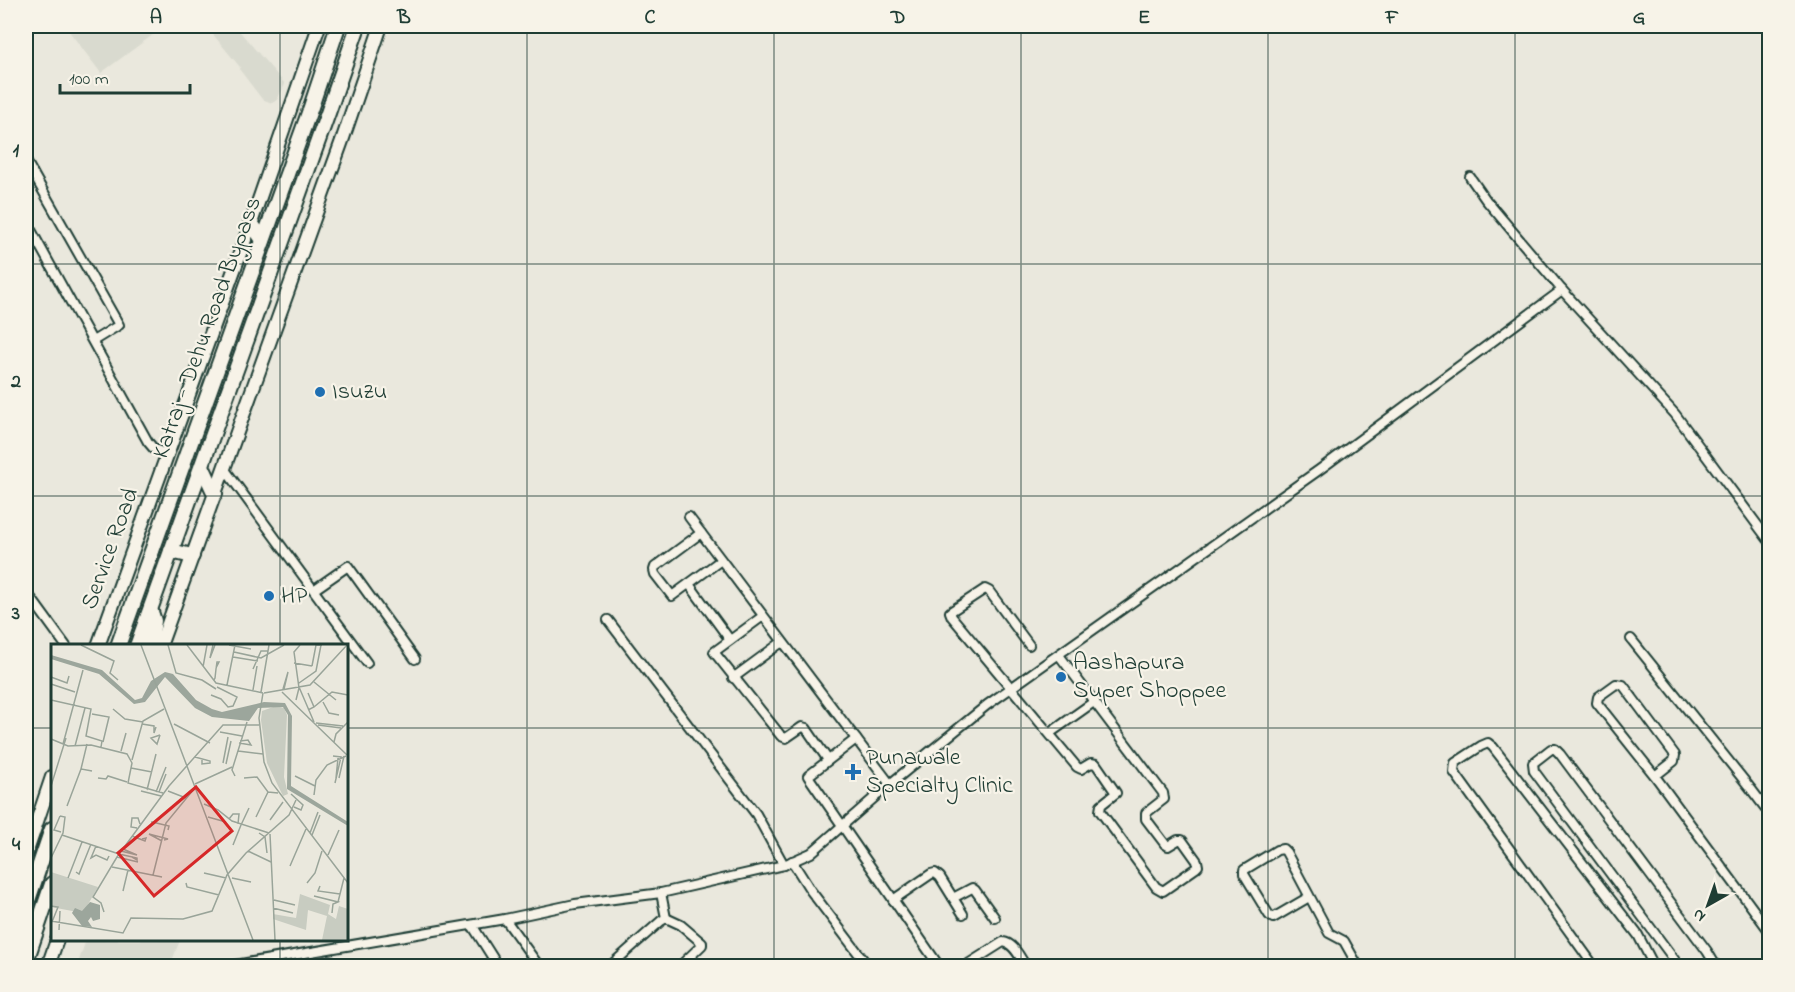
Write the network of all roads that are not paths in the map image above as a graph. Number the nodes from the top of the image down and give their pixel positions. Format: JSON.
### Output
{"nodes":[{"id":1,"x":319,"y":26,"type":"edge"},
{"id":2,"x":339,"y":26,"type":"edge"},
{"id":3,"x":358,"y":26,"type":"edge"},
{"id":4,"x":381,"y":26,"type":"edge"},
{"id":5,"x":26,"y":161,"type":"edge"},
{"id":6,"x":1470,"y":177,"type":"dead end"},
{"id":7,"x":26,"y":221,"type":"edge"},
{"id":8,"x":251,"y":222,"type":"junction"},
{"id":9,"x":263,"y":240,"type":"junction"},
{"id":10,"x":1562,"y":290,"type":"junction"},
{"id":11,"x":93,"y":341,"type":"junction"},
{"id":12,"x":167,"y":454,"type":"junction"},
{"id":13,"x":202,"y":466,"type":"junction"},
{"id":14,"x":225,"y":468,"type":"junction"},
{"id":15,"x":215,"y":494,"type":"junction"},
{"id":16,"x":689,"y":517,"type":"dead end"},
{"id":17,"x":701,"y":533,"type":"junction"},
{"id":18,"x":1770,"y":542,"type":"edge"},
{"id":19,"x":171,"y":551,"type":"junction"},
{"id":20,"x":192,"y":556,"type":"junction"},
{"id":21,"x":721,"y":561,"type":"junction"},
{"id":22,"x":689,"y":584,"type":"junction"},
{"id":23,"x":315,"y":589,"type":"junction"},
{"id":24,"x":26,"y":591,"type":"edge"},
{"id":25,"x":33,"y":603,"type":"junction"},
{"id":26,"x":26,"y":609,"type":"edge"},
{"id":27,"x":150,"y":610,"type":"junction"},
{"id":28,"x":763,"y":616,"type":"junction"},
{"id":29,"x":608,"y":620,"type":"dead end"},
{"id":30,"x":1631,"y":639,"type":"dead end"},
{"id":31,"x":730,"y":640,"type":"junction"},
{"id":32,"x":783,"y":642,"type":"junction"},
{"id":33,"x":65,"y":644,"type":"edge"},
{"id":34,"x":98,"y":644,"type":"edge"},
{"id":35,"x":118,"y":644,"type":"edge"},
{"id":36,"x":137,"y":644,"type":"edge"},
{"id":37,"x":150,"y":644,"type":"edge"},
{"id":38,"x":160,"y":644,"type":"edge"},
{"id":39,"x":1029,"y":645,"type":"dead end"},
{"id":40,"x":1059,"y":654,"type":"junction"},
{"id":41,"x":415,"y":659,"type":"dead end"},
{"id":42,"x":367,"y":663,"type":"dead end"},
{"id":43,"x":734,"y":678,"type":"junction"},
{"id":44,"x":1012,"y":688,"type":"junction"},
{"id":45,"x":1095,"y":701,"type":"junction"},
{"id":46,"x":1050,"y":734,"type":"junction"},
{"id":47,"x":856,"y":739,"type":"junction"},
{"id":48,"x":828,"y":760,"type":"junction"},
{"id":49,"x":1655,"y":776,"type":"junction"},
{"id":50,"x":51,"y":780,"type":"edge"},
{"id":51,"x":890,"y":784,"type":"junction"},
{"id":52,"x":1770,"y":814,"type":"edge"},
{"id":53,"x":843,"y":825,"type":"junction"},
{"id":54,"x":51,"y":832,"type":"edge"},
{"id":55,"x":26,"y":854,"type":"edge"},
{"id":56,"x":788,"y":863,"type":"junction"},
{"id":57,"x":51,"y":887,"type":"edge"},
{"id":58,"x":661,"y":893,"type":"junction"},
{"id":59,"x":1309,"y":897,"type":"junction"},
{"id":60,"x":953,"y":898,"type":"junction"},
{"id":61,"x":893,"y":900,"type":"junction"},
{"id":62,"x":26,"y":906,"type":"edge"},
{"id":63,"x":963,"y":914,"type":"dead end"},
{"id":64,"x":666,"y":918,"type":"junction"},
{"id":65,"x":995,"y":918,"type":"dead end"},
{"id":66,"x":505,"y":919,"type":"junction"},
{"id":67,"x":472,"y":925,"type":"junction"},
{"id":68,"x":1770,"y":932,"type":"edge"},
{"id":69,"x":56,"y":941,"type":"edge"},
{"id":70,"x":26,"y":961,"type":"edge"},
{"id":71,"x":1770,"y":964,"type":"edge"},
{"id":72,"x":250,"y":965,"type":"edge"},
{"id":73,"x":48,"y":966,"type":"edge"},
{"id":74,"x":229,"y":966,"type":"edge"},
{"id":75,"x":498,"y":966,"type":"edge"},
{"id":76,"x":539,"y":966,"type":"edge"},
{"id":77,"x":610,"y":966,"type":"edge"},
{"id":78,"x":680,"y":966,"type":"edge"},
{"id":79,"x":868,"y":966,"type":"edge"},
{"id":80,"x":939,"y":966,"type":"edge"},
{"id":81,"x":965,"y":966,"type":"edge"},
{"id":82,"x":1026,"y":966,"type":"edge"},
{"id":83,"x":1358,"y":966,"type":"edge"},
{"id":84,"x":1594,"y":966,"type":"edge"},
{"id":85,"x":1654,"y":966,"type":"edge"},
{"id":86,"x":1678,"y":966,"type":"edge"},
{"id":87,"x":1716,"y":966,"type":"edge"},
{"id":88,"x":1761,"y":966,"type":"edge"}],
"edges":[{"from":1,"to":8,"type":"main road","name":"Service Road"},
{"from":2,"to":9,"type":"highway","name":"Katraj - Dehu Road Bypass"},
{"from":3,"to":13,"type":"highway","name":"Katraj - Dehu Road Bypass"},
{"from":4,"to":14,"type":"main road"},
{"from":5,"to":11,"type":"street"},
{"from":6,"to":10,"type":"street"},
{"from":7,"to":11,"type":"street"},
{"from":8,"to":9,"type":"highway"},
{"from":8,"to":12,"type":"main road","name":"Service Road"},
{"from":9,"to":35,"type":"highway","name":"Katraj - Dehu Road Bypass"},
{"from":10,"to":18,"type":"street"},
{"from":10,"to":40,"type":"street"},
{"from":11,"to":12,"type":"street"},
{"from":12,"to":34,"type":"main road","name":"Service Road"},
{"from":13,"to":15,"type":"highway"},
{"from":13,"to":19,"type":"highway","name":"Katraj - Dehu Road Bypass"},
{"from":14,"to":15,"type":"main road"},
{"from":14,"to":23,"type":"street"},
{"from":15,"to":20,"type":"main road"},
{"from":16,"to":17,"type":"street"},
{"from":17,"to":21,"type":"street"},
{"from":17,"to":22,"type":"street"},
{"from":19,"to":20,"type":"highway"},
{"from":19,"to":27,"type":"highway","name":"Katraj - Dehu Road Bypass"},
{"from":20,"to":38,"type":"main road"},
{"from":21,"to":22,"type":"street"},
{"from":21,"to":28,"type":"street"},
{"from":22,"to":31,"type":"street"},
{"from":23,"to":41,"type":"street"},
{"from":23,"to":42,"type":"street"},
{"from":24,"to":25,"type":"street"},
{"from":25,"to":26,"type":"street"},
{"from":25,"to":33,"type":"street"},
{"from":27,"to":36,"type":"highway","name":"Katraj - Dehu Road Bypass"},
{"from":27,"to":37,"type":"highway"},
{"from":28,"to":31,"type":"street"},
{"from":28,"to":32,"type":"street"},
{"from":29,"to":56,"type":"street"},
{"from":30,"to":52,"type":"street"},
{"from":31,"to":43,"type":"street"},
{"from":32,"to":43,"type":"street"},
{"from":32,"to":47,"type":"street"},
{"from":39,"to":44,"type":"street"},
{"from":40,"to":44,"type":"street"},
{"from":40,"to":45,"type":"street"},
{"from":43,"to":48,"type":"street"},
{"from":44,"to":46,"type":"street"},
{"from":44,"to":51,"type":"street"},
{"from":45,"to":46,"type":"street"},
{"from":45,"to":46,"type":"street"},
{"from":47,"to":48,"type":"street"},
{"from":47,"to":51,"type":"street"},
{"from":48,"to":53,"type":"street"},
{"from":49,"to":49,"type":"street"},
{"from":49,"to":68,"type":"street"},
{"from":50,"to":55,"type":"main road"},
{"from":51,"to":53,"type":"street"},
{"from":53,"to":56,"type":"street"},
{"from":53,"to":61,"type":"street"},
{"from":54,"to":62,"type":"highway"},
{"from":56,"to":58,"type":"street"},
{"from":56,"to":79,"type":"street"},
{"from":57,"to":70,"type":"highway"},
{"from":58,"to":64,"type":"street"},
{"from":58,"to":66,"type":"street"},
{"from":59,"to":59,"type":"street"},
{"from":59,"to":83,"type":"street"},
{"from":60,"to":61,"type":"street"},
{"from":60,"to":63,"type":"street"},
{"from":60,"to":65,"type":"street"},
{"from":61,"to":80,"type":"street"},
{"from":64,"to":77,"type":"street"},
{"from":64,"to":78,"type":"street"},
{"from":66,"to":67,"type":"street"},
{"from":66,"to":76,"type":"street"},
{"from":67,"to":72,"type":"street"},
{"from":67,"to":75,"type":"street"},
{"from":69,"to":73,"type":"main road"},
{"from":71,"to":88,"type":"street"},
{"from":72,"to":74,"type":"street"},
{"from":81,"to":82,"type":"street"},
{"from":84,"to":85,"type":"street"},
{"from":86,"to":87,"type":"street"}]}
